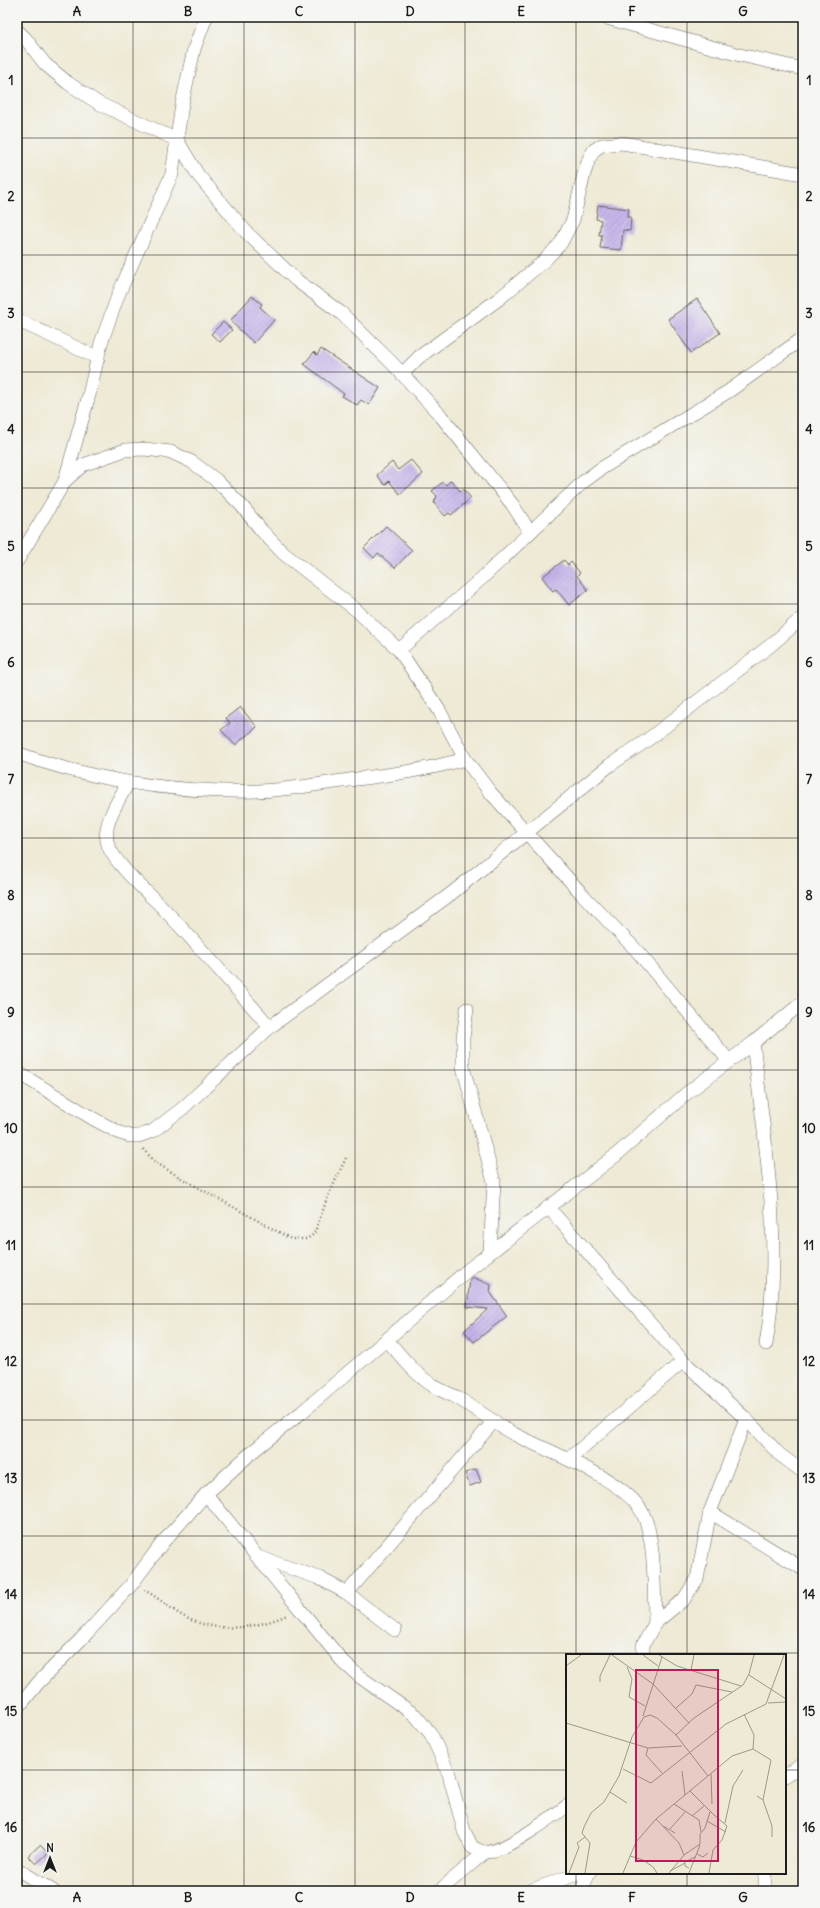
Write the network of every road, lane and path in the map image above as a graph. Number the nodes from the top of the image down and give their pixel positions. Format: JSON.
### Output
{"nodes":[{"id":1,"x":206,"y":17,"type":"edge"},
{"id":2,"x":603,"y":17,"type":"edge"},
{"id":3,"x":17,"y":30,"type":"edge"},
{"id":4,"x":803,"y":70,"type":"edge"},
{"id":5,"x":177,"y":140,"type":"junction"},
{"id":6,"x":803,"y":174,"type":"edge"},
{"id":7,"x":17,"y":320,"type":"edge"},
{"id":8,"x":803,"y":338,"type":"edge"},
{"id":9,"x":98,"y":358,"type":"junction"},
{"id":10,"x":402,"y":374,"type":"junction"},
{"id":11,"x":65,"y":481,"type":"junction"},
{"id":12,"x":530,"y":532,"type":"junction"},
{"id":13,"x":17,"y":561,"type":"edge"},
{"id":14,"x":803,"y":617,"type":"edge"},
{"id":15,"x":399,"y":650,"type":"junction"},
{"id":16,"x":17,"y":753,"type":"edge"},
{"id":17,"x":465,"y":759,"type":"junction"},
{"id":18,"x":128,"y":783,"type":"junction"},
{"id":19,"x":526,"y":831,"type":"junction"},
{"id":20,"x":803,"y":1002,"type":"edge"},
{"id":21,"x":467,"y":1009,"type":"dead end"},
{"id":22,"x":270,"y":1027,"type":"junction"},
{"id":23,"x":753,"y":1043,"type":"junction"},
{"id":24,"x":729,"y":1061,"type":"junction"},
{"id":25,"x":17,"y":1072,"type":"edge"},
{"id":26,"x":130,"y":1136,"type":"junction"},
{"id":27,"x":346,"y":1158,"type":"dead end"},
{"id":28,"x":548,"y":1207,"type":"junction"},
{"id":29,"x":490,"y":1252,"type":"junction"},
{"id":30,"x":387,"y":1340,"type":"junction"},
{"id":31,"x":766,"y":1344,"type":"dead end"},
{"id":32,"x":683,"y":1361,"type":"junction"},
{"id":33,"x":746,"y":1418,"type":"junction"},
{"id":34,"x":494,"y":1421,"type":"junction"},
{"id":35,"x":568,"y":1459,"type":"junction"},
{"id":36,"x":803,"y":1472,"type":"edge"},
{"id":37,"x":206,"y":1494,"type":"junction"},
{"id":38,"x":710,"y":1512,"type":"junction"},
{"id":39,"x":258,"y":1557,"type":"junction"},
{"id":40,"x":803,"y":1569,"type":"edge"},
{"id":41,"x":131,"y":1584,"type":"junction"},
{"id":42,"x":347,"y":1593,"type":"junction"},
{"id":43,"x":301,"y":1608,"type":"junction"},
{"id":44,"x":655,"y":1623,"type":"junction"},
{"id":45,"x":395,"y":1630,"type":"dead end"},
{"id":46,"x":643,"y":1654,"type":"edge"},
{"id":47,"x":17,"y":1709,"type":"edge"},
{"id":48,"x":803,"y":1764,"type":"edge"},
{"id":49,"x":786,"y":1775,"type":"edge"},
{"id":50,"x":566,"y":1807,"type":"edge"},
{"id":51,"x":485,"y":1852,"type":"junction"},
{"id":52,"x":17,"y":1869,"type":"edge"},
{"id":53,"x":577,"y":1874,"type":"edge"},
{"id":54,"x":589,"y":1874,"type":"edge"},
{"id":55,"x":765,"y":1874,"type":"edge"},
{"id":56,"x":53,"y":1891,"type":"edge"},
{"id":57,"x":439,"y":1891,"type":"edge"},
{"id":58,"x":529,"y":1891,"type":"edge"},
{"id":59,"x":581,"y":1891,"type":"edge"},
{"id":60,"x":764,"y":1891,"type":"edge"}],
"edges":[{"from":1,"to":5,"type":"street"},
{"from":2,"to":4,"type":"street"},
{"from":3,"to":5,"type":"street"},
{"from":5,"to":9,"type":"street"},
{"from":5,"to":10,"type":"street"},
{"from":6,"to":10,"type":"street"},
{"from":7,"to":9,"type":"street"},
{"from":8,"to":12,"type":"street"},
{"from":9,"to":11,"type":"street"},
{"from":10,"to":12,"type":"street"},
{"from":11,"to":13,"type":"street"},
{"from":11,"to":15,"type":"street"},
{"from":12,"to":15,"type":"street"},
{"from":14,"to":19,"type":"street"},
{"from":15,"to":17,"type":"street"},
{"from":16,"to":18,"type":"street"},
{"from":17,"to":18,"type":"street"},
{"from":17,"to":19,"type":"street"},
{"from":18,"to":22,"type":"street"},
{"from":19,"to":22,"type":"street"},
{"from":19,"to":24,"type":"street"},
{"from":20,"to":23,"type":"street"},
{"from":21,"to":29,"type":"street"},
{"from":22,"to":26,"type":"street"},
{"from":23,"to":24,"type":"street"},
{"from":23,"to":31,"type":"street"},
{"from":24,"to":28,"type":"street"},
{"from":25,"to":26,"type":"street"},
{"from":26,"to":27,"type":"path"},
{"from":28,"to":29,"type":"street"},
{"from":28,"to":32,"type":"street"},
{"from":29,"to":30,"type":"street"},
{"from":30,"to":34,"type":"street"},
{"from":30,"to":37,"type":"street"},
{"from":32,"to":33,"type":"street"},
{"from":32,"to":35,"type":"street"},
{"from":33,"to":36,"type":"street"},
{"from":33,"to":38,"type":"street"},
{"from":34,"to":35,"type":"street"},
{"from":34,"to":42,"type":"street"},
{"from":35,"to":44,"type":"street"},
{"from":37,"to":39,"type":"street"},
{"from":37,"to":41,"type":"street"},
{"from":38,"to":40,"type":"street"},
{"from":38,"to":44,"type":"street"},
{"from":39,"to":42,"type":"street"},
{"from":39,"to":43,"type":"street"},
{"from":41,"to":43,"type":"path"},
{"from":41,"to":47,"type":"street"},
{"from":42,"to":45,"type":"street"},
{"from":43,"to":51,"type":"street"},
{"from":44,"to":46,"type":"street"},
{"from":48,"to":49,"type":"street"},
{"from":50,"to":51,"type":"street"},
{"from":51,"to":57,"type":"street"},
{"from":52,"to":56,"type":"street"},
{"from":53,"to":58,"type":"street"},
{"from":54,"to":59,"type":"street"},
{"from":55,"to":60,"type":"street"}]}
